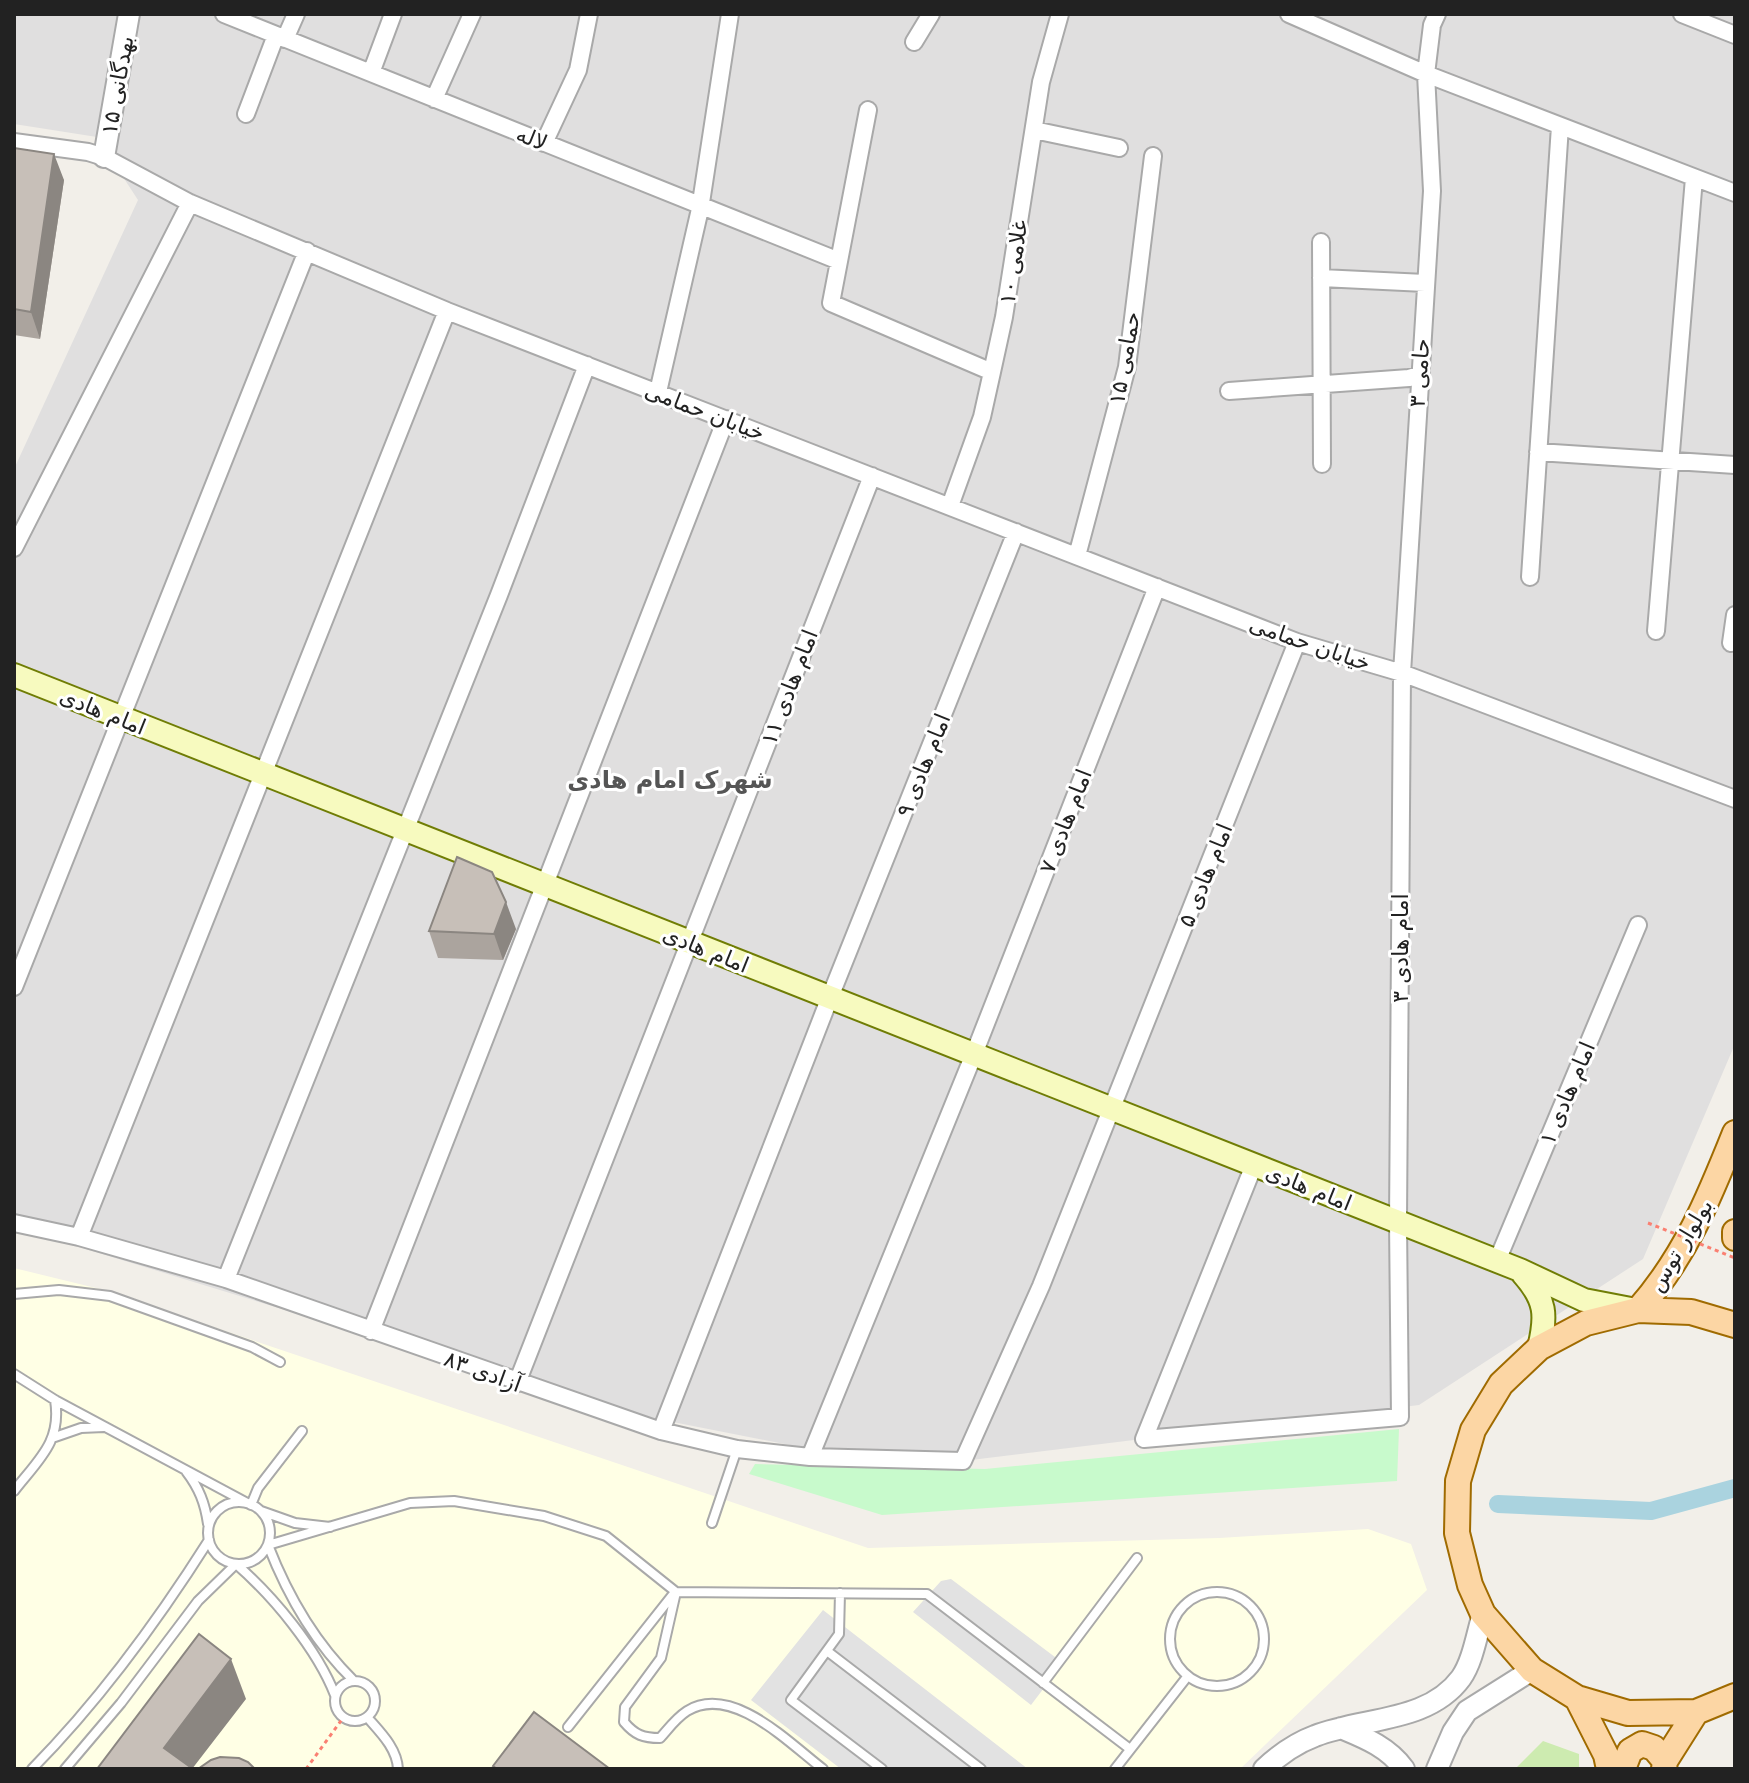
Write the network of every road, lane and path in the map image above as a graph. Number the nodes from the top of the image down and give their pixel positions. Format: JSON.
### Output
{"nodes":[{"id":1,"x":129,"y":14,"type":"edge"},
{"id":2,"x":224,"y":14,"type":"edge"},
{"id":3,"x":296,"y":14,"type":"edge"},
{"id":4,"x":393,"y":14,"type":"edge"},
{"id":5,"x":472,"y":14,"type":"edge"},
{"id":6,"x":589,"y":14,"type":"edge"},
{"id":7,"x":730,"y":14,"type":"edge"},
{"id":8,"x":931,"y":14,"type":"edge"},
{"id":9,"x":1060,"y":14,"type":"edge"},
{"id":10,"x":1289,"y":14,"type":"edge"},
{"id":11,"x":1437,"y":14,"type":"edge"},
{"id":12,"x":1682,"y":14,"type":"edge"},
{"id":13,"x":1735,"y":35,"type":"edge"},
{"id":14,"x":280,"y":37,"type":"junction"},
{"id":15,"x":914,"y":42,"type":"dead end"},
{"id":16,"x":371,"y":73,"type":"junction"},
{"id":17,"x":1426,"y":74,"type":"junction"},
{"id":18,"x":434,"y":99,"type":"junction"},
{"id":19,"x":868,"y":110,"type":"dead end"},
{"id":20,"x":246,"y":114,"type":"dead end"},
{"id":21,"x":1560,"y":126,"type":"junction"},
{"id":22,"x":1034,"y":130,"type":"junction"},
{"id":23,"x":14,"y":142,"type":"edge"},
{"id":24,"x":544,"y":143,"type":"junction"},
{"id":25,"x":1119,"y":148,"type":"dead end"},
{"id":26,"x":1153,"y":156,"type":"dead end"},
{"id":27,"x":104,"y":157,"type":"junction"},
{"id":28,"x":1694,"y":178,"type":"junction"},
{"id":29,"x":1735,"y":193,"type":"edge"},
{"id":30,"x":190,"y":203,"type":"junction"},
{"id":31,"x":700,"y":206,"type":"junction"},
{"id":32,"x":1321,"y":242,"type":"dead end"},
{"id":33,"x":307,"y":251,"type":"junction"},
{"id":34,"x":839,"y":261,"type":"junction"},
{"id":35,"x":1321,"y":278,"type":"junction"},
{"id":36,"x":1425,"y":283,"type":"junction"},
{"id":37,"x":447,"y":311,"type":"junction"},
{"id":38,"x":587,"y":365,"type":"junction"},
{"id":39,"x":992,"y":372,"type":"junction"},
{"id":40,"x":1419,"y":375,"type":"junction"},
{"id":41,"x":1322,"y":386,"type":"junction"},
{"id":42,"x":1229,"y":391,"type":"dead end"},
{"id":43,"x":658,"y":392,"type":"junction"},
{"id":44,"x":726,"y":419,"type":"junction"},
{"id":45,"x":1538,"y":452,"type":"junction"},
{"id":46,"x":1670,"y":460,"type":"junction"},
{"id":47,"x":1322,"y":464,"type":"dead end"},
{"id":48,"x":1735,"y":465,"type":"edge"},
{"id":49,"x":872,"y":476,"type":"junction"},
{"id":50,"x":950,"y":506,"type":"junction"},
{"id":51,"x":1016,"y":532,"type":"junction"},
{"id":52,"x":14,"y":548,"type":"edge"},
{"id":53,"x":1077,"y":556,"type":"junction"},
{"id":54,"x":1530,"y":577,"type":"dead end"},
{"id":55,"x":1157,"y":587,"type":"junction"},
{"id":56,"x":1735,"y":615,"type":"edge"},
{"id":57,"x":1656,"y":631,"type":"dead end"},
{"id":58,"x":1297,"y":642,"type":"junction"},
{"id":59,"x":1731,"y":643,"type":"dead end"},
{"id":60,"x":1402,"y":673,"type":"junction"},
{"id":61,"x":14,"y":675,"type":"edge"},
{"id":62,"x":121,"y":717,"type":"junction"},
{"id":63,"x":262,"y":773,"type":"junction"},
{"id":64,"x":1735,"y":799,"type":"edge"},
{"id":65,"x":404,"y":829,"type":"junction"},
{"id":66,"x":546,"y":885,"type":"junction"},
{"id":67,"x":1638,"y":925,"type":"dead end"},
{"id":68,"x":689,"y":942,"type":"junction"},
{"id":69,"x":14,"y":987,"type":"edge"},
{"id":70,"x":830,"y":997,"type":"junction"},
{"id":71,"x":974,"y":1054,"type":"junction"},
{"id":72,"x":1113,"y":1109,"type":"junction"},
{"id":73,"x":1735,"y":1133,"type":"edge"},
{"id":74,"x":1254,"y":1165,"type":"junction"},
{"id":75,"x":1398,"y":1222,"type":"junction"},
{"id":76,"x":14,"y":1223,"type":"edge"},
{"id":77,"x":1648,"y":1223,"type":"dead end"},
{"id":78,"x":79,"y":1237,"type":"junction"},
{"id":79,"x":1735,"y":1258,"type":"edge"},
{"id":80,"x":1497,"y":1261,"type":"junction"},
{"id":81,"x":1520,"y":1270,"type":"junction"},
{"id":82,"x":226,"y":1279,"type":"junction"},
{"id":83,"x":14,"y":1294,"type":"edge"},
{"id":84,"x":1638,"y":1310,"type":"junction"},
{"id":85,"x":1735,"y":1325,"type":"edge"},
{"id":86,"x":371,"y":1331,"type":"junction"},
{"id":87,"x":1539,"y":1348,"type":"junction"},
{"id":88,"x":280,"y":1362,"type":"dead end"},
{"id":89,"x":14,"y":1374,"type":"edge"},
{"id":90,"x":517,"y":1383,"type":"junction"},
{"id":91,"x":55,"y":1400,"type":"junction"},
{"id":92,"x":108,"y":1427,"type":"junction"},
{"id":93,"x":302,"y":1431,"type":"dead end"},
{"id":94,"x":661,"y":1431,"type":"junction"},
{"id":95,"x":55,"y":1437,"type":"junction"},
{"id":96,"x":735,"y":1457,"type":"junction"},
{"id":97,"x":810,"y":1457,"type":"junction"},
{"id":98,"x":963,"y":1461,"type":"joint"},
{"id":99,"x":183,"y":1468,"type":"junction"},
{"id":100,"x":14,"y":1491,"type":"edge"},
{"id":101,"x":255,"y":1507,"type":"junction"},
{"id":102,"x":712,"y":1523,"type":"dead end"},
{"id":103,"x":334,"y":1527,"type":"junction"},
{"id":104,"x":208,"y":1535,"type":"junction"},
{"id":105,"x":268,"y":1545,"type":"junction"},
{"id":106,"x":1137,"y":1558,"type":"dead end"},
{"id":107,"x":236,"y":1564,"type":"junction"},
{"id":108,"x":676,"y":1592,"type":"junction"},
{"id":109,"x":840,"y":1593,"type":"junction"},
{"id":110,"x":1483,"y":1614,"type":"junction"},
{"id":111,"x":827,"y":1651,"type":"junction"},
{"id":112,"x":1532,"y":1670,"type":"junction"},
{"id":113,"x":1187,"y":1677,"type":"junction"},
{"id":114,"x":354,"y":1681,"type":"junction"},
{"id":115,"x":1043,"y":1683,"type":"junction"},
{"id":116,"x":335,"y":1695,"type":"junction"},
{"id":117,"x":1735,"y":1696,"type":"edge"},
{"id":118,"x":1577,"y":1698,"type":"junction"},
{"id":119,"x":1696,"y":1712,"type":"junction"},
{"id":120,"x":367,"y":1717,"type":"junction"},
{"id":121,"x":343,"y":1718,"type":"junction"},
{"id":122,"x":568,"y":1727,"type":"dead end"},
{"id":123,"x":1341,"y":1728,"type":"junction"},
{"id":124,"x":1130,"y":1749,"type":"junction"},
{"id":125,"x":1665,"y":1765,"type":"edge"},
{"id":126,"x":32,"y":1769,"type":"edge"},
{"id":127,"x":65,"y":1769,"type":"edge"},
{"id":128,"x":306,"y":1769,"type":"edge"},
{"id":129,"x":398,"y":1769,"type":"edge"},
{"id":130,"x":823,"y":1769,"type":"edge"},
{"id":131,"x":882,"y":1769,"type":"edge"},
{"id":132,"x":981,"y":1769,"type":"edge"},
{"id":133,"x":1115,"y":1769,"type":"edge"},
{"id":134,"x":1264,"y":1769,"type":"edge"},
{"id":135,"x":1404,"y":1769,"type":"edge"},
{"id":136,"x":1437,"y":1769,"type":"edge"},
{"id":137,"x":1609,"y":1769,"type":"edge"},
{"id":138,"x":1623,"y":1769,"type":"edge"}],
"edges":[{"from":1,"to":27,"type":"street","name":"بهدگانی ۱۵"},
{"from":2,"to":14,"type":"street","name":"لاله"},
{"from":3,"to":14,"type":"street"},
{"from":4,"to":16,"type":"street"},
{"from":5,"to":18,"type":"street"},
{"from":6,"to":24,"type":"street"},
{"from":7,"to":31,"type":"street"},
{"from":8,"to":15,"type":"street"},
{"from":9,"to":22,"type":"street","name":"غلامی ۱۰"},
{"from":10,"to":17,"type":"street"},
{"from":11,"to":17,"type":"street","name":"حامی ۳"},
{"from":12,"to":13,"type":"street"},
{"from":14,"to":16,"type":"street","name":"لاله"},
{"from":14,"to":20,"type":"street"},
{"from":16,"to":18,"type":"street","name":"لاله"},
{"from":17,"to":21,"type":"street"},
{"from":17,"to":36,"type":"street","name":"حامی ۳"},
{"from":18,"to":24,"type":"street","name":"لاله"},
{"from":19,"to":34,"type":"street"},
{"from":21,"to":28,"type":"street"},
{"from":21,"to":45,"type":"street"},
{"from":22,"to":25,"type":"street"},
{"from":22,"to":39,"type":"street","name":"غلامی ۱۰"},
{"from":23,"to":27,"type":"street","name":"خیابان حمامی"},
{"from":24,"to":31,"type":"street","name":"لاله"},
{"from":26,"to":53,"type":"street","name":"حمامی ۱۵"},
{"from":27,"to":30,"type":"street","name":"خیابان حمامی"},
{"from":28,"to":29,"type":"street"},
{"from":28,"to":46,"type":"street"},
{"from":30,"to":33,"type":"street","name":"خیابان حمامی"},
{"from":30,"to":52,"type":"street"},
{"from":31,"to":34,"type":"street","name":"لاله"},
{"from":31,"to":43,"type":"street"},
{"from":32,"to":35,"type":"street"},
{"from":33,"to":37,"type":"street","name":"خیابان حمامی"},
{"from":33,"to":62,"type":"street"},
{"from":34,"to":39,"type":"street"},
{"from":35,"to":36,"type":"street"},
{"from":35,"to":41,"type":"street"},
{"from":36,"to":40,"type":"street","name":"حامی ۳"},
{"from":37,"to":38,"type":"street","name":"خیابان حمامی"},
{"from":37,"to":63,"type":"street"},
{"from":38,"to":43,"type":"street","name":"خیابان حمامی"},
{"from":38,"to":65,"type":"street"},
{"from":39,"to":50,"type":"street","name":"غلامی ۱۰"},
{"from":40,"to":41,"type":"street"},
{"from":40,"to":60,"type":"street","name":"حامی ۳"},
{"from":41,"to":42,"type":"street"},
{"from":41,"to":47,"type":"street"},
{"from":43,"to":44,"type":"street","name":"خیابان حمامی"},
{"from":44,"to":49,"type":"street","name":"خیابان حمامی"},
{"from":44,"to":66,"type":"street"},
{"from":45,"to":46,"type":"street"},
{"from":45,"to":54,"type":"street"},
{"from":46,"to":48,"type":"street"},
{"from":46,"to":57,"type":"street"},
{"from":49,"to":50,"type":"street","name":"خیابان حمامی"},
{"from":49,"to":68,"type":"street","name":"امام هادی ۱۱"},
{"from":50,"to":51,"type":"street","name":"خیابان حمامی"},
{"from":51,"to":53,"type":"street","name":"خیابان حمامی"},
{"from":51,"to":70,"type":"street","name":"امام هادی ۹"},
{"from":53,"to":55,"type":"street","name":"خیابان حمامی"},
{"from":55,"to":58,"type":"street","name":"خیابان حمامی"},
{"from":55,"to":71,"type":"street","name":"امام هادی ۷"},
{"from":56,"to":59,"type":"street"},
{"from":58,"to":60,"type":"street","name":"خیابان حمامی"},
{"from":58,"to":72,"type":"street","name":"امام هادی ۵"},
{"from":60,"to":64,"type":"street","name":"خیابان حمامی"},
{"from":60,"to":75,"type":"street","name":"امام هادی ۳"},
{"from":61,"to":62,"type":"main road","name":"امام هادی"},
{"from":62,"to":63,"type":"main road","name":"امام هادی"},
{"from":62,"to":69,"type":"street"},
{"from":63,"to":65,"type":"main road","name":"امام هادی"},
{"from":63,"to":78,"type":"street"},
{"from":65,"to":66,"type":"main road","name":"امام هادی"},
{"from":65,"to":82,"type":"street"},
{"from":66,"to":68,"type":"main road","name":"امام هادی"},
{"from":66,"to":86,"type":"street"},
{"from":67,"to":80,"type":"street","name":"امام هادی ۱"},
{"from":68,"to":70,"type":"main road","name":"امام هادی"},
{"from":68,"to":90,"type":"street","name":"امام هادی ۱۱"},
{"from":70,"to":71,"type":"main road","name":"امام هادی"},
{"from":70,"to":94,"type":"street","name":"امام هادی ۹"},
{"from":71,"to":72,"type":"main road","name":"امام هادی"},
{"from":71,"to":97,"type":"street","name":"امام هادی ۷"},
{"from":72,"to":74,"type":"main road","name":"امام هادی"},
{"from":72,"to":98,"type":"street","name":"امام هادی ۵"},
{"from":73,"to":84,"type":"main road","name":"بولوار توس"},
{"from":74,"to":75,"type":"main road","name":"امام هادی"},
{"from":74,"to":75,"type":"street","name":"امام هادی ۳"},
{"from":75,"to":80,"type":"main road","name":"امام هادی"},
{"from":76,"to":78,"type":"street","name":"آزادی ۸۳"},
{"from":77,"to":79,"type":"path","bridge":true},
{"from":78,"to":82,"type":"street","name":"آزادی ۸۳"},
{"from":80,"to":81,"type":"main road","name":"امام هادی"},
{"from":81,"to":84,"type":"main road","name":"امام هادی"},
{"from":81,"to":87,"type":"main road"},
{"from":82,"to":86,"type":"street","name":"آزادی ۸۳"},
{"from":83,"to":88,"type":"lane"},
{"from":84,"to":85,"type":"main road"},
{"from":84,"to":87,"type":"main road"},
{"from":86,"to":90,"type":"street","name":"آزادی ۸۳"},
{"from":87,"to":110,"type":"main road"},
{"from":89,"to":91,"type":"lane"},
{"from":90,"to":94,"type":"street","name":"آزادی ۸۳"},
{"from":91,"to":92,"type":"lane"},
{"from":91,"to":95,"type":"lane"},
{"from":92,"to":95,"type":"lane"},
{"from":92,"to":99,"type":"lane"},
{"from":93,"to":101,"type":"lane"},
{"from":94,"to":96,"type":"street","name":"آزادی ۸۳"},
{"from":95,"to":100,"type":"lane"},
{"from":96,"to":97,"type":"street","name":"آزادی ۸۳"},
{"from":96,"to":102,"type":"lane"},
{"from":97,"to":98,"type":"street","name":"آزادی ۸۳"},
{"from":99,"to":101,"type":"lane"},
{"from":99,"to":104,"type":"lane"},
{"from":101,"to":103,"type":"lane"},
{"from":101,"to":104,"type":"lane"},
{"from":101,"to":105,"type":"lane"},
{"from":103,"to":105,"type":"lane"},
{"from":103,"to":108,"type":"lane"},
{"from":104,"to":107,"type":"lane"},
{"from":104,"to":126,"type":"lane"},
{"from":105,"to":107,"type":"lane"},
{"from":105,"to":114,"type":"lane"},
{"from":106,"to":115,"type":"lane"},
{"from":107,"to":116,"type":"lane"},
{"from":107,"to":127,"type":"lane"},
{"from":108,"to":109,"type":"lane"},
{"from":108,"to":122,"type":"lane"},
{"from":108,"to":130,"type":"lane"},
{"from":109,"to":111,"type":"lane"},
{"from":109,"to":115,"type":"lane"},
{"from":110,"to":112,"type":"main road"},
{"from":110,"to":123,"type":"street"},
{"from":111,"to":131,"type":"lane"},
{"from":111,"to":132,"type":"lane"},
{"from":112,"to":118,"type":"main road"},
{"from":112,"to":136,"type":"street"},
{"from":113,"to":113,"type":"lane"},
{"from":113,"to":124,"type":"lane"},
{"from":114,"to":116,"type":"lane"},
{"from":114,"to":120,"type":"lane"},
{"from":115,"to":124,"type":"lane"},
{"from":116,"to":121,"type":"lane"},
{"from":117,"to":119,"type":"main road"},
{"from":118,"to":119,"type":"main road"},
{"from":118,"to":137,"type":"main road"},
{"from":119,"to":125,"type":"main road"},
{"from":120,"to":121,"type":"lane"},
{"from":120,"to":129,"type":"lane"},
{"from":121,"to":128,"type":"path"},
{"from":123,"to":134,"type":"street"},
{"from":123,"to":135,"type":"street"},
{"from":124,"to":133,"type":"lane"},
{"from":125,"to":138,"type":"main road"}]}
